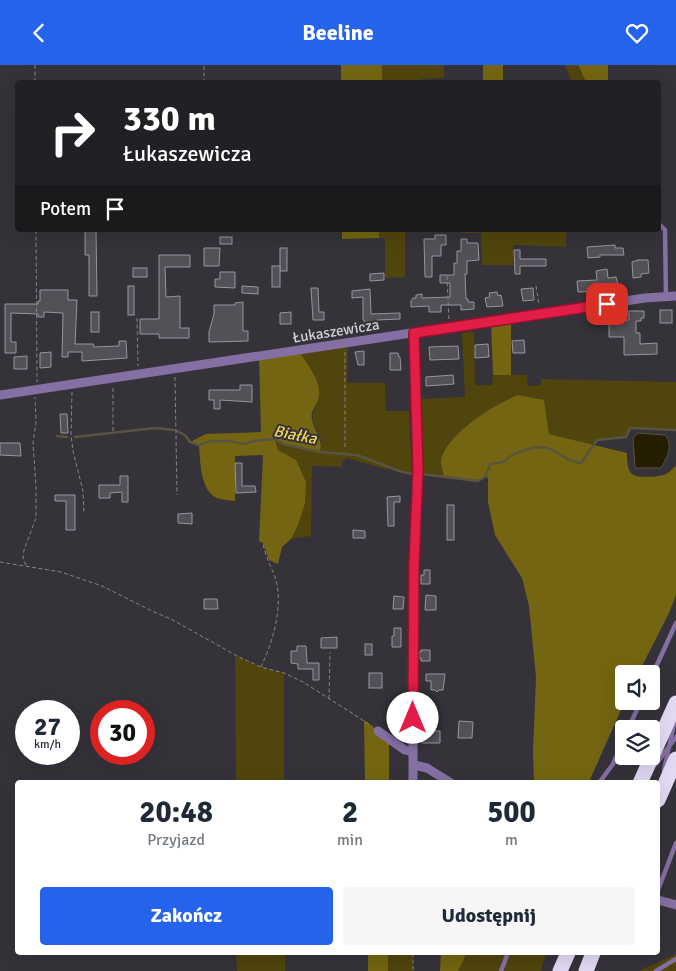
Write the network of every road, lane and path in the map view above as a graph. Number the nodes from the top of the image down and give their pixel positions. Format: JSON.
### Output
{"nodes":[{"id":1,"x":35,"y":65,"type":"edge"},
{"id":2,"x":204,"y":65,"type":"edge"},
{"id":3,"x":35,"y":80,"type":"edge"},
{"id":4,"x":204,"y":80,"type":"edge"},
{"id":5,"x":661,"y":226,"type":"edge"},
{"id":6,"x":36,"y":232,"type":"edge"},
{"id":7,"x":448,"y":276,"type":"dead end"},
{"id":8,"x":536,"y":286,"type":"dead end"},
{"id":9,"x":676,"y":296,"type":"edge"},
{"id":10,"x":666,"y":297,"type":"junction"},
{"id":11,"x":541,"y":313,"type":"junction"},
{"id":12,"x":138,"y":318,"type":"dead end"},
{"id":13,"x":450,"y":327,"type":"junction"},
{"id":14,"x":414,"y":333,"type":"junction"},
{"id":15,"x":343,"y":343,"type":"junction"},
{"id":16,"x":173,"y":369,"type":"junction"},
{"id":17,"x":138,"y":374,"type":"junction"},
{"id":18,"x":113,"y":378,"type":"junction"},
{"id":19,"x":72,"y":384,"type":"junction"},
{"id":20,"x":36,"y":390,"type":"junction"},
{"id":21,"x":0,"y":395,"type":"edge"},
{"id":22,"x":113,"y":431,"type":"dead end"},
{"id":23,"x":345,"y":447,"type":"dead end"},
{"id":24,"x":177,"y":495,"type":"dead end"},
{"id":25,"x":84,"y":514,"type":"dead end"},
{"id":26,"x":262,"y":543,"type":"dead end"},
{"id":27,"x":0,"y":562,"type":"edge"},
{"id":28,"x":27,"y":566,"type":"junction"},
{"id":29,"x":676,"y":623,"type":"edge"},
{"id":30,"x":330,"y":652,"type":"dead end"},
{"id":31,"x":657,"y":665,"type":"edge"},
{"id":32,"x":261,"y":667,"type":"junction"},
{"id":33,"x":329,"y":699,"type":"junction"},
{"id":34,"x":676,"y":703,"type":"edge"},
{"id":35,"x":676,"y":714,"type":"edge"},
{"id":36,"x":378,"y":731,"type":"joint"},
{"id":37,"x":676,"y":737,"type":"edge"},
{"id":38,"x":413,"y":752,"type":"junction"},
{"id":39,"x":673,"y":752,"type":"edge"},
{"id":40,"x":615,"y":759,"type":"edge"},
{"id":41,"x":414,"y":765,"type":"junction"},
{"id":42,"x":413,"y":780,"type":"edge"},
{"id":43,"x":446,"y":780,"type":"edge"},
{"id":44,"x":601,"y":780,"type":"edge"},
{"id":45,"x":642,"y":780,"type":"edge"},
{"id":46,"x":644,"y":780,"type":"edge"},
{"id":47,"x":660,"y":793,"type":"edge"},
{"id":48,"x":676,"y":843,"type":"edge"},
{"id":49,"x":660,"y":885,"type":"edge"},
{"id":50,"x":660,"y":901,"type":"edge"},
{"id":51,"x":676,"y":905,"type":"edge"},
{"id":52,"x":413,"y":955,"type":"edge"},
{"id":53,"x":507,"y":955,"type":"edge"},
{"id":54,"x":567,"y":955,"type":"edge"},
{"id":55,"x":592,"y":955,"type":"edge"},
{"id":56,"x":676,"y":959,"type":"edge"},
{"id":57,"x":413,"y":971,"type":"edge"},
{"id":58,"x":501,"y":971,"type":"edge"},
{"id":59,"x":560,"y":971,"type":"edge"},
{"id":60,"x":586,"y":971,"type":"edge"},
{"id":61,"x":656,"y":971,"type":"edge"}],
"edges":[{"from":1,"to":3,"type":"path"},
{"from":2,"to":4,"type":"path"},
{"from":5,"to":10,"type":"lane"},
{"from":6,"to":20,"type":"path"},
{"from":7,"to":13,"type":"path"},
{"from":8,"to":11,"type":"path"},
{"from":9,"to":10,"type":"street","name":"Łukaszewicza"},
{"from":10,"to":11,"type":"street","name":"Łukaszewicza"},
{"from":11,"to":13,"type":"street","name":"Łukaszewicza"},
{"from":12,"to":17,"type":"path"},
{"from":13,"to":14,"type":"street","name":"Łukaszewicza"},
{"from":14,"to":15,"type":"street","name":"Łukaszewicza"},
{"from":14,"to":38,"type":"street"},
{"from":15,"to":16,"type":"street","name":"Łukaszewicza"},
{"from":15,"to":23,"type":"path"},
{"from":16,"to":17,"type":"street","name":"Łukaszewicza"},
{"from":16,"to":24,"type":"path"},
{"from":17,"to":18,"type":"street","name":"Łukaszewicza"},
{"from":18,"to":19,"type":"street","name":"Łukaszewicza"},
{"from":18,"to":22,"type":"path"},
{"from":19,"to":20,"type":"street","name":"Łukaszewicza"},
{"from":19,"to":25,"type":"path"},
{"from":20,"to":21,"type":"street","name":"Łukaszewicza"},
{"from":20,"to":28,"type":"path"},
{"from":26,"to":32,"type":"path"},
{"from":27,"to":28,"type":"path"},
{"from":28,"to":32,"type":"path"},
{"from":29,"to":31,"type":"lane"},
{"from":30,"to":33,"type":"path"},
{"from":32,"to":33,"type":"path"},
{"from":33,"to":36,"type":"path"},
{"from":34,"to":45,"type":"highway"},
{"from":35,"to":39,"type":"lane"},
{"from":36,"to":38,"type":"street"},
{"from":37,"to":39,"type":"lane"},
{"from":38,"to":41,"type":"street"},
{"from":39,"to":46,"type":"lane"},
{"from":39,"to":47,"type":"highway"},
{"from":40,"to":44,"type":"lane"},
{"from":41,"to":42,"type":"street"},
{"from":41,"to":43,"type":"street"},
{"from":48,"to":49,"type":"lane"},
{"from":50,"to":51,"type":"street"},
{"from":52,"to":57,"type":"path"},
{"from":53,"to":58,"type":"lane"},
{"from":54,"to":59,"type":"highway"},
{"from":55,"to":60,"type":"highway"},
{"from":56,"to":61,"type":"lane"}]}
